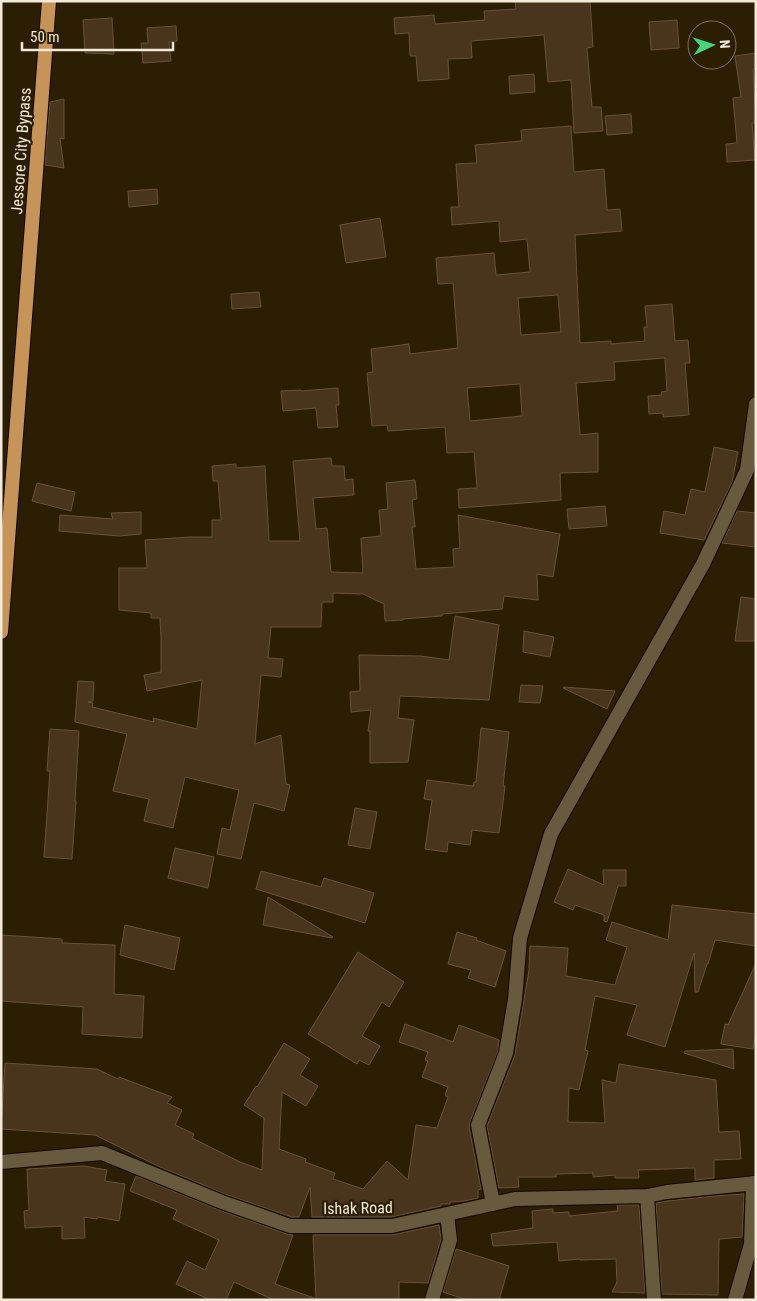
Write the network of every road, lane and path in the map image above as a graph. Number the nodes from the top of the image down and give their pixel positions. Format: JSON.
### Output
{"nodes":[{"id":1,"x":49,"y":1,"type":"edge"},
{"id":2,"x":756,"y":404,"type":"edge"},
{"id":3,"x":1,"y":632,"type":"edge"},
{"id":4,"x":1,"y":1162,"type":"edge"},
{"id":5,"x":755,"y":1183,"type":"edge"},
{"id":6,"x":647,"y":1196,"type":"junction"},
{"id":7,"x":493,"y":1204,"type":"junction"},
{"id":8,"x":447,"y":1214,"type":"junction"},
{"id":9,"x":432,"y":1300,"type":"edge"},
{"id":10,"x":654,"y":1300,"type":"edge"},
{"id":11,"x":736,"y":1300,"type":"edge"}],
"edges":[{"from":1,"to":3,"type":"highway","name":"Jessore City Bypass"},
{"from":2,"to":7,"type":"street"},
{"from":4,"to":8,"type":"street","name":"Ishak Road"},
{"from":5,"to":6,"type":"street","name":"Ishak Road"},
{"from":5,"to":11,"type":"street"},
{"from":6,"to":7,"type":"street","name":"Ishak Road"},
{"from":6,"to":10,"type":"street"},
{"from":7,"to":8,"type":"street","name":"Ishak Road"},
{"from":8,"to":9,"type":"street"}]}
